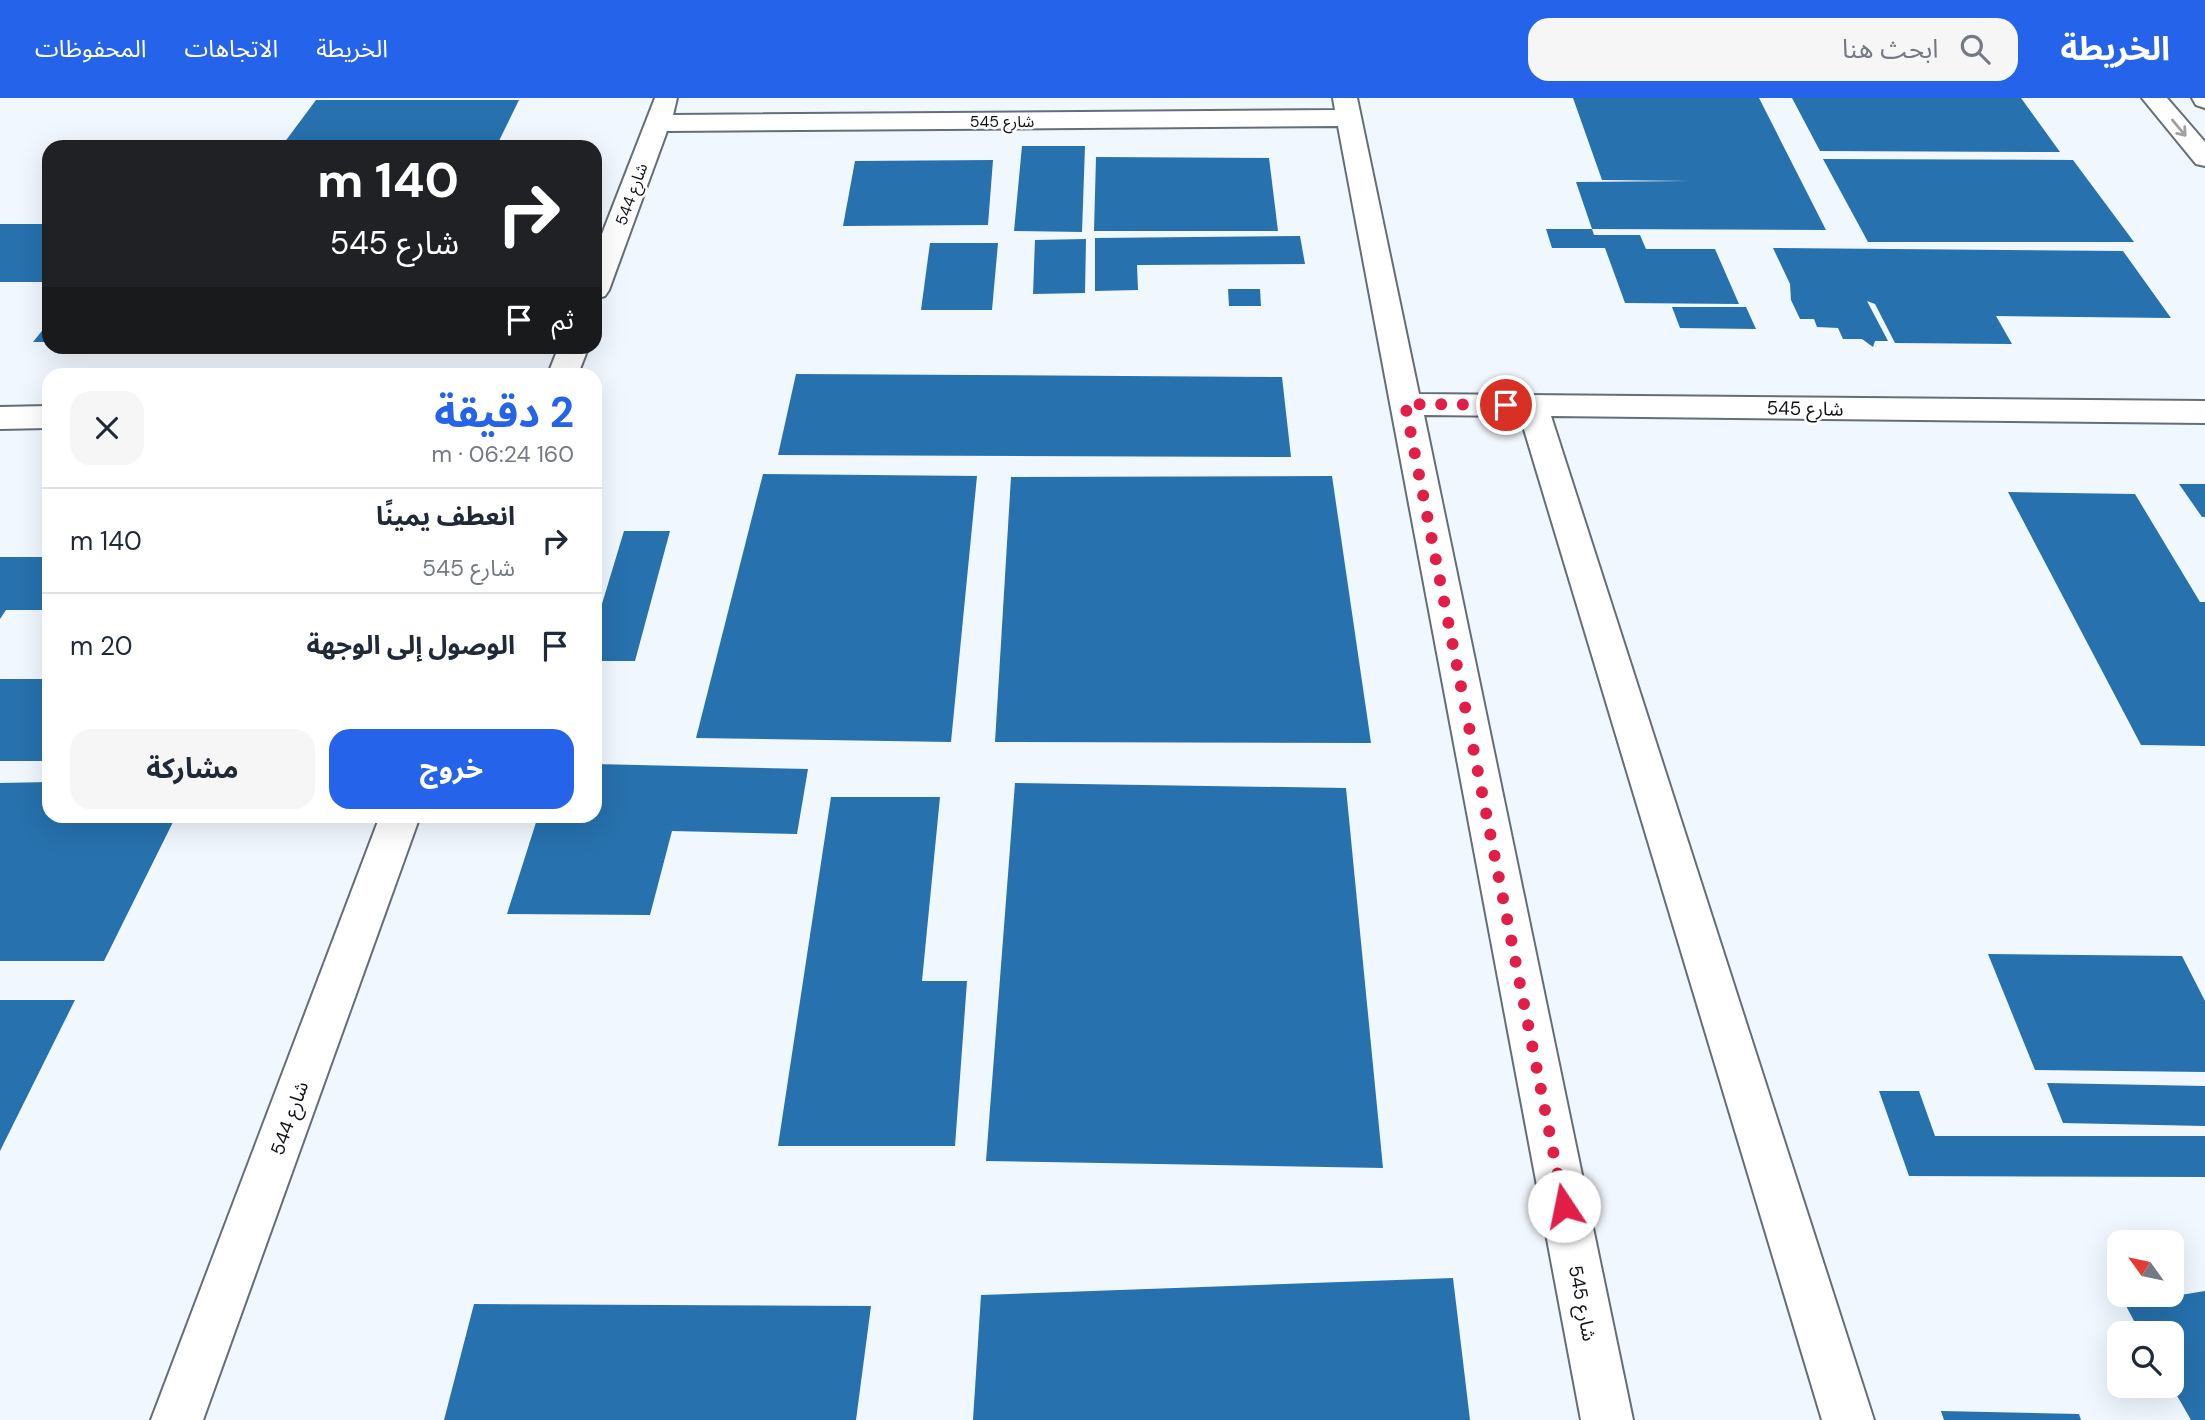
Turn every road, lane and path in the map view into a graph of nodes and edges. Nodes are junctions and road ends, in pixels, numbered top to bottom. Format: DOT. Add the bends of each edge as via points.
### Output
graph roads {
  1 [pos="2154,98"];
  2 [pos="1347,108"];
  3 [pos="662,111"];
  4 [pos="2205,158"];
  5 [pos="602,271"];
  6 [pos="1405,404"];
  7 [pos="1532,405"];
  8 [pos="2205,412"];
  9 [pos="42,417"];
  10 [pos="0,418"];
  11 [pos="397,823"];
  12 [pos="177,1420"];
  13 [pos="1607,1420"];
  14 [pos="1848,1420"];
  1 -- 4 [label="street, one-way"];
  2 -- 3 [label="street, شارع 545"];
  2 -- 6 [label="street, شارع 545"];
  3 -- 5 [label="street, شارع 544"];
  6 -- 7 [label="street, شارع 545"];
  6 -- 13 [label="street, شارع 545"];
  7 -- 8 [label="street, شارع 545"];
  7 -- 14 [label="street"];
  9 -- 10 [label="street"];
  11 -- 12 [label="street, شارع 544"];
}
